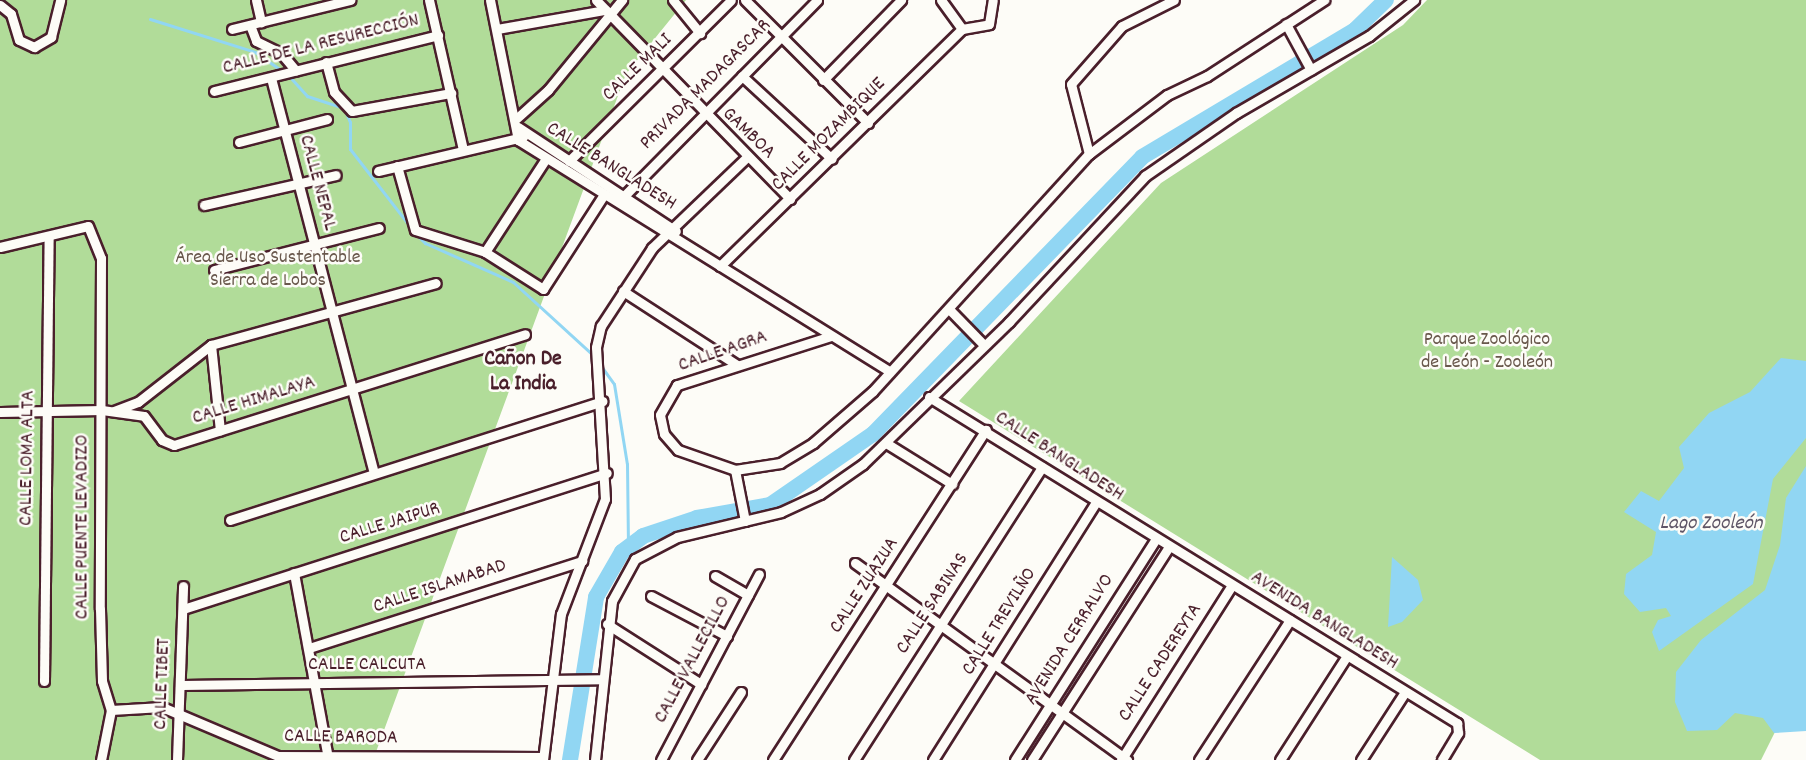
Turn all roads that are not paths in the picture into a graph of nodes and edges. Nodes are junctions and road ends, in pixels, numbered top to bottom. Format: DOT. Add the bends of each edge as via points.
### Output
graph roads {
  1 [pos="60,0"];
  2 [pos="256,0"];
  3 [pos="350,0"];
  4 [pos="429,0"];
  5 [pos="490,0"];
  6 [pos="596,0"];
  7 [pos="622,0"];
  8 [pos="673,0"];
  9 [pos="731,0"];
  10 [pos="745,0"];
  11 [pos="817,0"];
  12 [pos="901,0"];
  13 [pos="941,0"];
  14 [pos="993,0"];
  15 [pos="1174,0"];
  16 [pos="1324,0"];
  17 [pos="1414,0"];
  18 [pos="0,5"];
  19 [pos="607,12"];
  20 [pos="11,14"];
  21 [pos="0,17"];
  22 [pos="261,22"];
  23 [pos="250,25"];
  24 [pos="1289,28"];
  25 [pos="232,29"];
  26 [pos="962,29"];
  27 [pos="497,30"];
  28 [pos="700,33"];
  29 [pos="438,35"];
  30 [pos="780,36"];
  31 [pos="326,62"];
  32 [pos="1309,65"];
  33 [pos="296,71"];
  34 [pos="663,72"];
  35 [pos="742,76"];
  36 [pos="271,78"];
  37 [pos="824,80"];
  38 [pos="214,91"];
  39 [pos="451,93"];
  40 [pos="702,114"];
  41 [pos="327,119"];
  42 [pos="518,122"];
  43 [pos="868,123"];
  44 [pos="284,130"];
  45 [pos="528,135"];
  46 [pos="518,140"];
  47 [pos="239,142"];
  48 [pos="463,150"];
  49 [pos="1089,154"];
  50 [pos="747,158"];
  51 [pos="832,159"];
  52 [pos="545,160"];
  53 [pos="569,161"];
  54 [pos="397,166"];
  55 [pos="378,171"];
  56 [pos="336,175"];
  57 [pos="298,183"];
  58 [pos="603,196"];
  59 [pos="624,196"];
  60 [pos="790,199"];
  61 [pos="204,205"];
  62 [pos="379,228"];
  63 [pos="674,228"];
  64 [pos="665,233"];
  65 [pos="50,236"];
  66 [pos="680,239"];
  67 [pos="315,244"];
  68 [pos="0,247"];
  69 [pos="485,252"];
  70 [pos="720,266"];
  71 [pos="214,270"];
  72 [pos="436,283"];
  73 [pos="623,291"];
  74 [pos="334,312"];
  75 [pos="952,313"];
  76 [pos="525,334"];
  77 [pos="831,336"];
  78 [pos="981,342"];
  79 [pos="211,345"];
  80 [pos="737,365"];
  81 [pos="890,372"];
  82 [pos="351,390"];
  83 [pos="929,397"];
  84 [pos="602,401"];
  85 [pos="47,411"];
  86 [pos="107,411"];
  87 [pos="0,412"];
  88 [pos="986,430"];
  89 [pos="220,431"];
  90 [pos="886,443"];
  91 [pos="1042,467"];
  92 [pos="735,470"];
  93 [pos="374,473"];
  94 [pos="607,473"];
  95 [pos="952,484"];
  96 [pos="1096,502"];
  97 [pos="744,518"];
  98 [pos="230,520"];
  99 [pos="1155,540"];
  100 [pos="1169,547"];
  101 [pos="582,561"];
  102 [pos="855,563"];
  103 [pos="294,573"];
  104 [pos="759,574"];
  105 [pos="715,576"];
  106 [pos="887,585"];
  107 [pos="1232,585"];
  108 [pos="183,586"];
  109 [pos="748,595"];
  110 [pos="651,596"];
  111 [pos="183,609"];
  112 [pos="1290,620"];
  113 [pos="608,624"];
  114 [pos="940,626"];
  115 [pos="727,636"];
  116 [pos="309,648"];
  117 [pos="1346,657"];
  118 [pos="995,664"];
  119 [pos="552,678"];
  120 [pos="598,678"];
  121 [pos="44,681"];
  122 [pos="317,683"];
  123 [pos="701,684"];
  124 [pos="182,685"];
  125 [pos="741,692"];
  126 [pos="1405,692"];
  127 [pos="1050,707"];
  128 [pos="111,710"];
  129 [pos="181,713"];
  130 [pos="1060,716"];
  131 [pos="328,758"];
  132 [pos="543,758"];
  133 [pos="666,758"];
  134 [pos="1124,759"];
  135 [pos="101,760"];
  136 [pos="177,760"];
  137 [pos="595,760"];
  138 [pos="697,760"];
  139 [pos="773,760"];
  140 [pos="854,760"];
  141 [pos="933,760"];
  142 [pos="1015,760"];
  143 [pos="1032,760"];
  144 [pos="1199,760"];
  145 [pos="1281,760"];
  146 [pos="1361,760"];
  147 [pos="1442,760"];
  1 -- 20 [label="street" via="51,38 44,45 26,45 19,40"];
  2 -- 22 [label="street"];
  3 -- 22 [label="street"];
  4 -- 29 [label="street"];
  5 -- 27 [label="street"];
  6 -- 19 [label="street, GAMBOA"];
  7 -- 19 [label="street"];
  8 -- 28 [label="street"];
  9 -- 28 [label="street, CALLE MALI"];
  10 -- 30 [label="street"];
  11 -- 30 [label="street, PRIVADA MADAGASCAR"];
  12 -- 37 [label="street"];
  13 -- 26 [label="street"];
  14 -- 26 [label="street" via="989,24"];
  15 -- 49 [label="street" via="1122,26 1071,84"];
  16 -- 24 [label="street"];
  17 -- 32 [label="street" via="1369,36"];
  18 -- 20 [label="street"];
  19 -- 27 [label="street"];
  19 -- 34 [label="street, GAMBOA"];
  19 -- 42 [label="street" via="548,90"];
  20 -- 21 [label="street"];
  22 -- 23 [label="street"];
  23 -- 25 [label="street"];
  23 -- 33 [label="street" via="256,41 282,53"];
  24 -- 32 [label="street"];
  24 -- 49 [label="street" via="1167,95"];
  26 -- 43 [label="street, CALLE MOZAMBIQUE"];
  27 -- 42 [label="street"];
  28 -- 34 [label="street, CALLE MALI"];
  29 -- 31 [label="street, CALLE DE LA RESURECCIÓN"];
  29 -- 39 [label="street"];
  30 -- 35 [label="street, PRIVADA MADAGASCAR"];
  30 -- 37 [label="street"];
  31 -- 33 [label="street, CALLE DE LA RESURECCIÓN"];
  31 -- 39 [label="street" via="342,105 359,111"];
  32 -- 78 [label="street" via="1145,176"];
  33 -- 36 [label="street, CALLE DE LA RESURECCIÓN"];
  34 -- 40 [label="street, GAMBOA"];
  34 -- 53 [label="street, CALLE MALI"];
  35 -- 40 [label="street, PRIVADA MADAGASCAR"];
  35 -- 51 [label="street"];
  36 -- 38 [label="street, CALLE DE LA RESURECCIÓN"];
  36 -- 44 [label="street, CALLE NEPAL"];
  37 -- 43 [label="street"];
  39 -- 48 [label="street"];
  40 -- 50 [label="street, GAMBOA"];
  40 -- 59 [label="street, PRIVADA MADAGASCAR"];
  41 -- 44 [label="street"];
  42 -- 45 [label="street"];
  42 -- 46 [label="street"];
  43 -- 51 [label="street, CALLE MOZAMBIQUE"];
  44 -- 47 [label="street"];
  44 -- 57 [label="street, CALLE NEPAL"];
  45 -- 46 [label="street, CALLE BANGLADESH"];
  45 -- 53 [label="street, CALLE BANGLADESH"];
  46 -- 48 [label="street, CALLE BANGLADESH"];
  46 -- 52 [label="street, CALLE BANGLADESH"];
  48 -- 54 [label="street, CALLE BANGLADESH"];
  49 -- 75 [label="street"];
  50 -- 60 [label="street, GAMBOA"];
  50 -- 63 [label="street"];
  51 -- 60 [label="street, CALLE MOZAMBIQUE"];
  52 -- 58 [label="street, CALLE BANGLADESH"];
  52 -- 69 [label="street"];
  53 -- 59 [label="street, CALLE BANGLADESH"];
  54 -- 55 [label="street, CALLE BANGLADESH"];
  54 -- 69 [label="street" via="415,230"];
  56 -- 57 [label="street"];
  57 -- 61 [label="street"];
  57 -- 67 [label="street, CALLE NEPAL"];
  58 -- 64 [label="street, CALLE BANGLADESH"];
  58 -- 69 [label="street" via="547,287 540,288"];
  59 -- 63 [label="street, CALLE BANGLADESH"];
  60 -- 70 [label="street, CALLE MOZAMBIQUE"];
  62 -- 67 [label="street"];
  63 -- 64 [label="street"];
  63 -- 66 [label="street, CALLE BANGLADESH"];
  64 -- 66 [label="street, CALLE BANGLADESH"];
  64 -- 73 [label="street"];
  65 -- 68 [label="street"];
  65 -- 85 [label="street, CALLE LOMA ALTA"];
  65 -- 86 [label="street, CALLE PUENTE LEVADIZO" via="79,226 92,229 105,291"];
  66 -- 70 [label="street, CALLE BANGLADESH"];
  67 -- 71 [label="street"];
  67 -- 74 [label="street, CALLE NEPAL"];
  70 -- 77 [label="street, CALLE BANGLADESH"];
  72 -- 74 [label="street"];
  73 -- 80 [label="street"];
  73 -- 84 [label="street" via="601,326 596,347"];
  74 -- 79 [label="street"];
  74 -- 82 [label="street, CALLE NEPAL"];
  75 -- 78 [label="street"];
  75 -- 81 [label="street"];
  76 -- 82 [label="street, CALLE HIMALAYA"];
  77 -- 80 [label="street, CALLE AGRA"];
  77 -- 81 [label="street, CALLE BANGLADESH"];
  78 -- 83 [label="street"];
  79 -- 86 [label="street" via="138,402"];
  79 -- 89 [label="street"];
  80 -- 92 [label="street, CALLE AGRA" via="677,385 660,415 664,434 678,450"];
  81 -- 92 [label="street" via="813,444 780,463"];
  82 -- 89 [label="street, CALLE HIMALAYA"];
  82 -- 93 [label="street, CALLE NEPAL"];
  83 -- 88 [label="street, CALLE BANGLADESH"];
  83 -- 90 [label="street"];
  84 -- 93 [label="street"];
  84 -- 94 [label="street"];
  85 -- 86 [label="street, CALLE HIMALAYA"];
  85 -- 87 [label="street, CALLE HIMALAYA"];
  85 -- 121 [label="street, CALLE LOMA ALTA"];
  86 -- 89 [label="street, CALLE HIMALAYA" via="151,419 167,445"];
  86 -- 128 [label="street, CALLE PUENTE LEVADIZO" via="100,619 103,690"];
  88 -- 91 [label="street, CALLE BANGLADESH"];
  88 -- 95 [label="street, CALLE ZUAZUA"];
  90 -- 95 [label="street"];
  90 -- 97 [label="street" via="820,494"];
  91 -- 96 [label="street, CALLE BANGLADESH"];
  91 -- 114 [label="street, CALLE SABINAS"];
  92 -- 97 [label="street"];
  93 -- 98 [label="street"];
  94 -- 101 [label="street" via="605,499"];
  94 -- 103 [label="street, CALLE JAIPUR"];
  95 -- 106 [label="street, CALLE ZUAZUA"];
  96 -- 99 [label="street, CALLE BANGLADESH"];
  96 -- 118 [label="street, CALLE TREVILÑO"];
  97 -- 113 [label="street" via="677,537 635,559 618,583"];
  99 -- 100 [label="street, CALLE BANGLADESH"];
  99 -- 127 [label="street, AVENIDA CERRALVO"];
  100 -- 107 [label="street, AVENIDA BANGLADESH"];
  100 -- 130 [label="street, AVENIDA CERRALVO"];
  101 -- 116 [label="street, CALLE ISLAMABAD"];
  101 -- 119 [label="street" via="561,614"];
  102 -- 106 [label="street"];
  103 -- 111 [label="street, CALLE JAIPUR"];
  103 -- 116 [label="street"];
  104 -- 109 [label="street, CALLE VALLECILLO"];
  105 -- 109 [label="street"];
  106 -- 114 [label="street"];
  106 -- 139 [label="street, CALLE ZUAZUA"];
  107 -- 112 [label="street, AVENIDA BANGLADESH"];
  107 -- 134 [label="street, CALLE CADEREYTA"];
  108 -- 111 [label="street, CALLE TIBET"];
  109 -- 115 [label="street, CALLE VALLECILLO"];
  110 -- 115 [label="street"];
  111 -- 124 [label="street, CALLE TIBET"];
  112 -- 117 [label="street, AVENIDA BANGLADESH"];
  112 -- 144 [label="street"];
  113 -- 120 [label="street"];
  113 -- 123 [label="street"];
  114 -- 118 [label="street"];
  114 -- 140 [label="street, CALLE SABINAS"];
  115 -- 123 [label="street, CALLE VALLECILLO"];
  116 -- 122 [label="street"];
  117 -- 126 [label="street, AVENIDA BANGLADESH"];
  117 -- 145 [label="street"];
  118 -- 127 [label="street"];
  118 -- 141 [label="street, CALLE TREVILÑO"];
  119 -- 120 [label="street, CALLE CALCUTA"];
  119 -- 122 [label="street, CALLE CALCUTA"];
  119 -- 132 [label="street"];
  120 -- 137 [label="street"];
  122 -- 124 [label="street, CALLE CALCUTA"];
  122 -- 131 [label="street"];
  123 -- 133 [label="street, CALLE VALLECILLO"];
  124 -- 129 [label="street, CALLE TIBET"];
  125 -- 138 [label="street"];
  126 -- 146 [label="street"];
  126 -- 147 [label="street, AVENIDA BANGLADESH" via="1459,727"];
  127 -- 130 [label="street"];
  127 -- 142 [label="street, AVENIDA CERRALVO"];
  128 -- 129 [label="street, CALLE BARODA" via="162,707"];
  128 -- 135 [label="street, CALLE PUENTE LEVADIZO"];
  129 -- 131 [label="street, CALLE BARODA" via="278,756"];
  129 -- 136 [label="street, CALLE TIBET"];
  130 -- 134 [label="street"];
  130 -- 143 [label="street, AVENIDA CERRALVO"];
  131 -- 132 [label="street, CALLE BARODA"];
}
